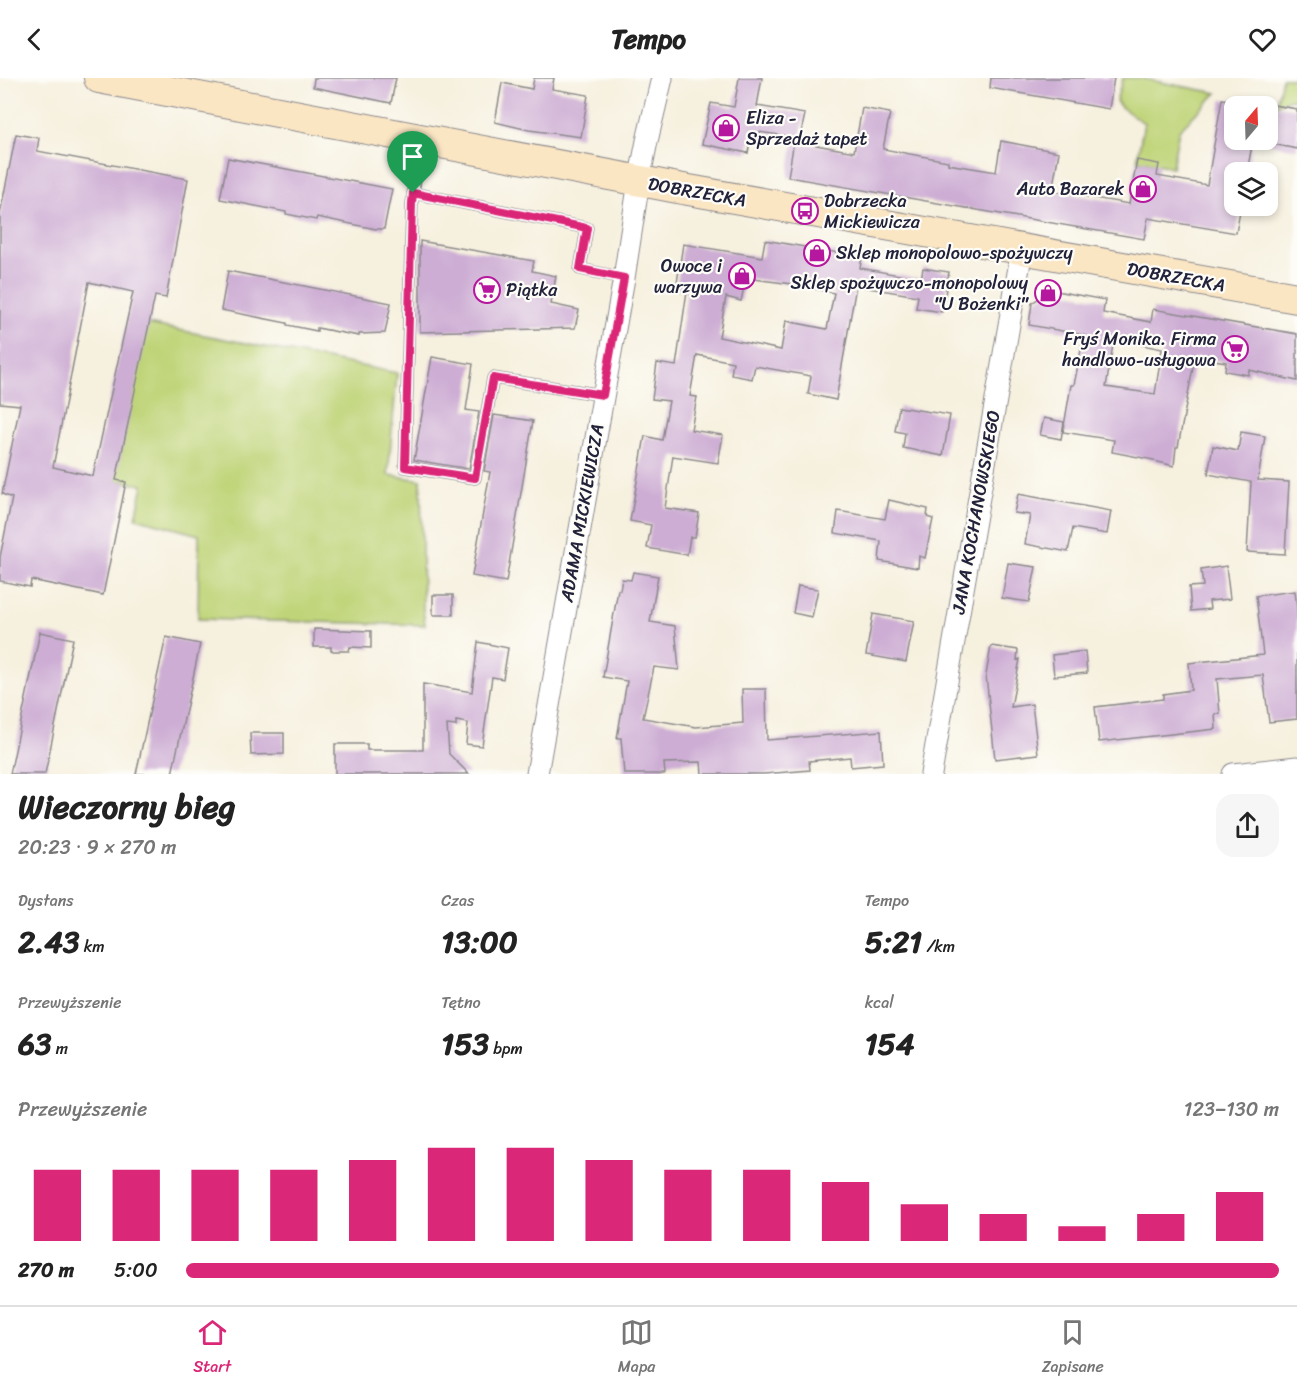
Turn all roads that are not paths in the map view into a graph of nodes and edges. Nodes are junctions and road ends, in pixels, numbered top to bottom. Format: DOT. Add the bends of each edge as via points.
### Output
graph roads {
  1 [pos="99,78"];
  2 [pos="662,78"];
  3 [pos="420,139"];
  4 [pos="639,181"];
  5 [pos="413,193"];
  6 [pos="1022,250"];
  7 [pos="624,278"];
  8 [pos="1297,298"];
  9 [pos="603,395"];
  10 [pos="1297,767"];
  11 [pos="537,774"];
  12 [pos="931,774"];
  13 [pos="1233,774"];
  1 -- 3 [label="street, DOBRZECKA"];
  2 -- 4 [label="street, ADAMA MICKIEWICZA"];
  3 -- 4 [label="street, DOBRZECKA"];
  3 -- 5 [label="lane"];
  4 -- 6 [label="street, DOBRZECKA"];
  4 -- 7 [label="street, ADAMA MICKIEWICZA"];
  5 -- 7 [label="lane" via="587,228 580,269"];
  5 -- 9 [label="lane" via="405,467 475,478 493,378"];
  6 -- 8 [label="street, DOBRZECKA"];
  6 -- 12 [label="street, JANA KOCHANOWSKIEGO"];
  7 -- 9 [label="street, ADAMA MICKIEWICZA"];
  9 -- 11 [label="street, ADAMA MICKIEWICZA"];
  10 -- 13 [label="street"];
}
